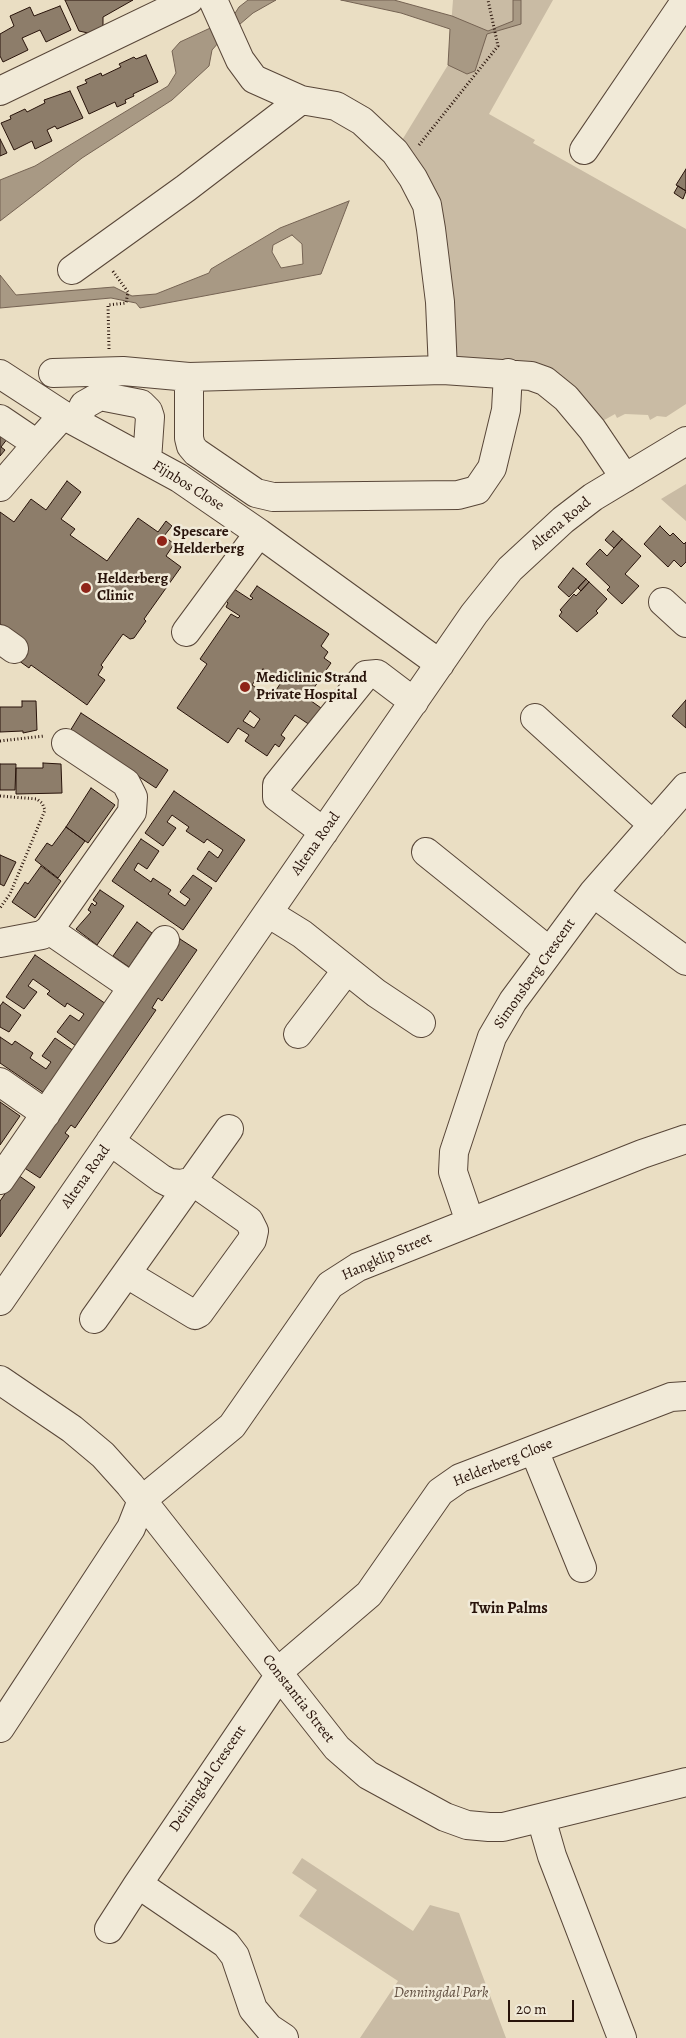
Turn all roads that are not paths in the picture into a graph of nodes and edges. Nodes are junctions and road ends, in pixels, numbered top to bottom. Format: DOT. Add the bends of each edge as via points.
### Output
graph roads {
  1 [pos="189,0"];
  2 [pos="686,0"];
  3 [pos="221,20"];
  4 [pos="0,91"];
  5 [pos="301,100"];
  6 [pos="584,150"];
  7 [pos="72,270"];
  8 [pos="443,370"];
  9 [pos="508,372"];
  10 [pos="53,373"];
  11 [pos="0,374"];
  12 [pos="188,377"];
  13 [pos="0,419"];
  14 [pos="70,419"];
  15 [pos="686,440"];
  16 [pos="37,444"];
  17 [pos="147,460"];
  18 [pos="625,478"];
  19 [pos="0,487"];
  20 [pos="259,533"];
  21 [pos="663,602"];
  22 [pos="686,623"];
  23 [pos="186,632"];
  24 [pos="440,664"];
  25 [pos="414,702"];
  26 [pos="535,718"];
  27 [pos="66,744"];
  28 [pos="686,787"];
  29 [pos="653,824"];
  30 [pos="324,832"];
  31 [pos="426,852"];
  32 [pos="593,893"];
  33 [pos="268,912"];
  34 [pos="49,930"];
  35 [pos="165,940"];
  36 [pos="0,943"];
  37 [pos="549,951"];
  38 [pos="686,961"];
  39 [pos="346,971"];
  40 [pos="132,988"];
  41 [pos="421,1022"];
  42 [pos="298,1034"];
  43 [pos="0,1082"];
  44 [pos="46,1114"];
  45 [pos="229,1128"];
  46 [pos="686,1140"];
  47 [pos="110,1141"];
  48 [pos="0,1180"];
  49 [pos="192,1181"];
  50 [pos="470,1222"];
  51 [pos="126,1274"];
  52 [pos="0,1301"];
  53 [pos="94,1320"];
  54 [pos="0,1380"];
  55 [pos="686,1396"];
  56 [pos="534,1450"];
  57 [pos="142,1500"];
  58 [pos="582,1568"];
  59 [pos="280,1675"];
  60 [pos="0,1728"];
  61 [pos="686,1782"];
  62 [pos="540,1818"];
  63 [pos="138,1884"];
  64 [pos="109,1929"];
  65 [pos="284,2038"];
  66 [pos="622,2038"];
  1 -- 4 [label="street"];
  2 -- 6 [label="street"];
  3 -- 5 [label="street" via="246,71 254,79"];
  5 -- 7 [label="street"];
  5 -- 8 [label="street" via="336,106 377,132 418,186 427,205 440,302"];
  8 -- 9 [label="street"];
  8 -- 12 [label="street"];
  9 -- 12 [label="street" via="506,410 492,468 476,490 458,495 273,497 256,493 191,446"];
  9 -- 18 [label="street" via="545,381 566,398"];
  10 -- 12 [label="street" via="109,372"];
  11 -- 14 [label="street, Fijnbos Close"];
  13 -- 16 [label="street"];
  14 -- 16 [label="street"];
  14 -- 17 [label="street, Fijnbos Close"];
  14 -- 17 [label="street" via="84,405 100,396 142,404 150,417"];
  15 -- 18 [label="street, Altena Road"];
  16 -- 19 [label="street"];
  17 -- 20 [label="street, Fijnbos Close"];
  18 -- 24 [label="street, Altena Road" via="584,504 527,553 474,614"];
  20 -- 23 [label="street"];
  20 -- 24 [label="street, Fijnbos Close"];
  21 -- 22 [label="street"];
  24 -- 25 [label="street, Altena Road"];
  25 -- 30 [label="street, Altena Road"];
  25 -- 30 [label="street" via="377,674 366,675 277,785 277,797"];
  26 -- 29 [label="street"];
  27 -- 34 [label="street" via="126,783 134,802 132,812"];
  28 -- 29 [label="street, Simonsberg Crescent"];
  29 -- 32 [label="street, Simonsberg Crescent"];
  30 -- 33 [label="street, Altena Road"];
  31 -- 37 [label="street"];
  32 -- 37 [label="street, Simonsberg Crescent"];
  32 -- 38 [label="street"];
  33 -- 39 [label="street" via="302,934"];
  33 -- 47 [label="street, Altena Road"];
  34 -- 36 [label="street" via="42,935"];
  34 -- 40 [label="street"];
  35 -- 40 [label="street"];
  37 -- 50 [label="street, Simonsberg Crescent" via="492,1037 454,1152 453,1172"];
  39 -- 41 [label="street"];
  39 -- 42 [label="street"];
  40 -- 44 [label="street"];
  43 -- 44 [label="street"];
  44 -- 48 [label="street"];
  45 -- 49 [label="street"];
  46 -- 50 [label="street, Hangklip Street" via="642,1154"];
  47 -- 49 [label="street" via="170,1183"];
  47 -- 52 [label="street, Altena Road"];
  49 -- 51 [label="street"];
  49 -- 51 [label="street" via="249,1221 254,1231 252,1240 195,1315"];
  50 -- 57 [label="street, Hangklip Street" via="340,1276 322,1295 232,1426"];
  51 -- 53 [label="street"];
  54 -- 57 [label="street, Constantia Street" via="89,1442"];
  55 -- 56 [label="street, Helderberg Close" via="671,1397"];
  56 -- 58 [label="street"];
  56 -- 59 [label="street, Helderberg Close" via="460,1478 440,1492 369,1594 287,1664"];
  57 -- 59 [label="street, Constantia Street"];
  57 -- 60 [label="street" via="131,1528"];
  59 -- 62 [label="street, Constantia Street" via="337,1748 352,1762 445,1817 489,1828 503,1828"];
  59 -- 63 [label="street, Deiningdal Crescent"];
  61 -- 62 [label="street, Constantia Street"];
  62 -- 66 [label="street"];
  63 -- 64 [label="street, Deiningdal Crescent"];
  63 -- 65 [label="street" via="210,1931 230,1948 254,2009 269,2028"];
}
